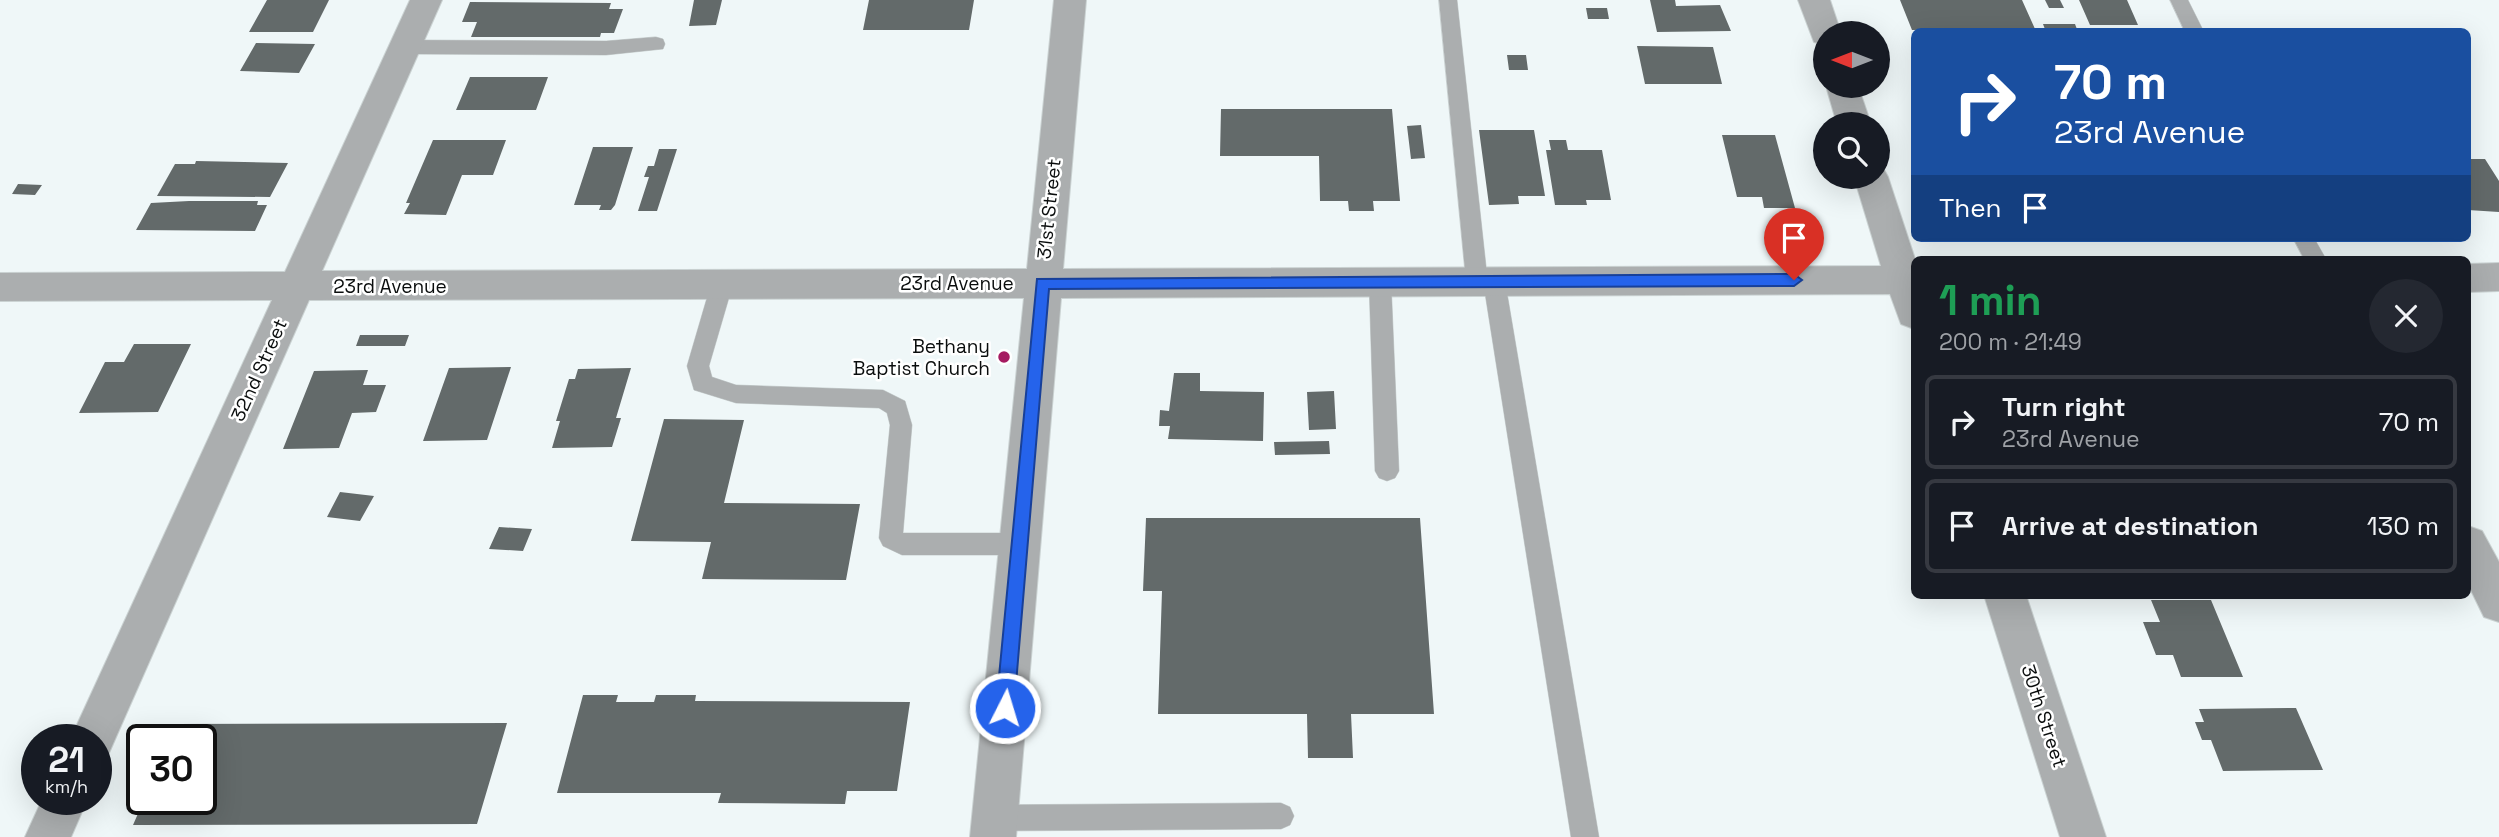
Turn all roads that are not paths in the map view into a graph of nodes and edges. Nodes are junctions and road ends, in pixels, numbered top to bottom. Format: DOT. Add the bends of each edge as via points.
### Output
graph roads {
  1 [pos="426,0"];
  2 [pos="1070,0"];
  3 [pos="1448,0"];
  4 [pos="1814,0"];
  5 [pos="2179,0"];
  6 [pos="1821,21"];
  7 [pos="2194,28"];
  8 [pos="656,44"];
  9 [pos="405,47"];
  10 [pos="1875,189"];
  11 [pos="2499,277"];
  12 [pos="2471,278"];
  13 [pos="1909,280"];
  14 [pos="1380,281"];
  15 [pos="1485,281"];
  16 [pos="1042,283"];
  17 [pos="722,284"];
  18 [pos="297,286"];
  19 [pos="0,287"];
  20 [pos="1387,471"];
  21 [pos="1019,544"];
  22 [pos="2471,550"];
  23 [pos="2006,599"];
  24 [pos="2499,603"];
  25 [pos="99,724"];
  26 [pos="58,815"];
  27 [pos="1281,816"];
  28 [pos="994,827"];
  29 [pos="48,837"];
  30 [pos="1585,837"];
  31 [pos="2083,837"];
  1 -- 9 [label="street, 32nd Street"];
  2 -- 16 [label="street, 31st Street"];
  3 -- 15 [label="lane"];
  4 -- 6 [label="street"];
  5 -- 7 [label="lane"];
  8 -- 9 [label="lane"];
  9 -- 18 [label="street, 32nd Street"];
  10 -- 13 [label="street"];
  11 -- 12 [label="street"];
  13 -- 15 [label="street, 23rd Avenue"];
  14 -- 15 [label="street, 23rd Avenue"];
  14 -- 16 [label="street, 23rd Avenue"];
  14 -- 20 [label="lane"];
  15 -- 30 [label="lane"];
  16 -- 17 [label="street, 23rd Avenue"];
  16 -- 21 [label="street, 31st Street"];
  17 -- 18 [label="street, 23rd Avenue"];
  17 -- 21 [label="lane" via="698,366 702,383 736,394 883,399 897,408 901,425 891,538 902,544"];
  18 -- 19 [label="street, 23rd Avenue"];
  18 -- 25 [label="street, 32nd Street"];
  21 -- 28 [label="street, 31st Street"];
  22 -- 24 [label="street"];
  23 -- 31 [label="street, 30th Street"];
  26 -- 29 [label="street"];
  27 -- 28 [label="lane"];
}
